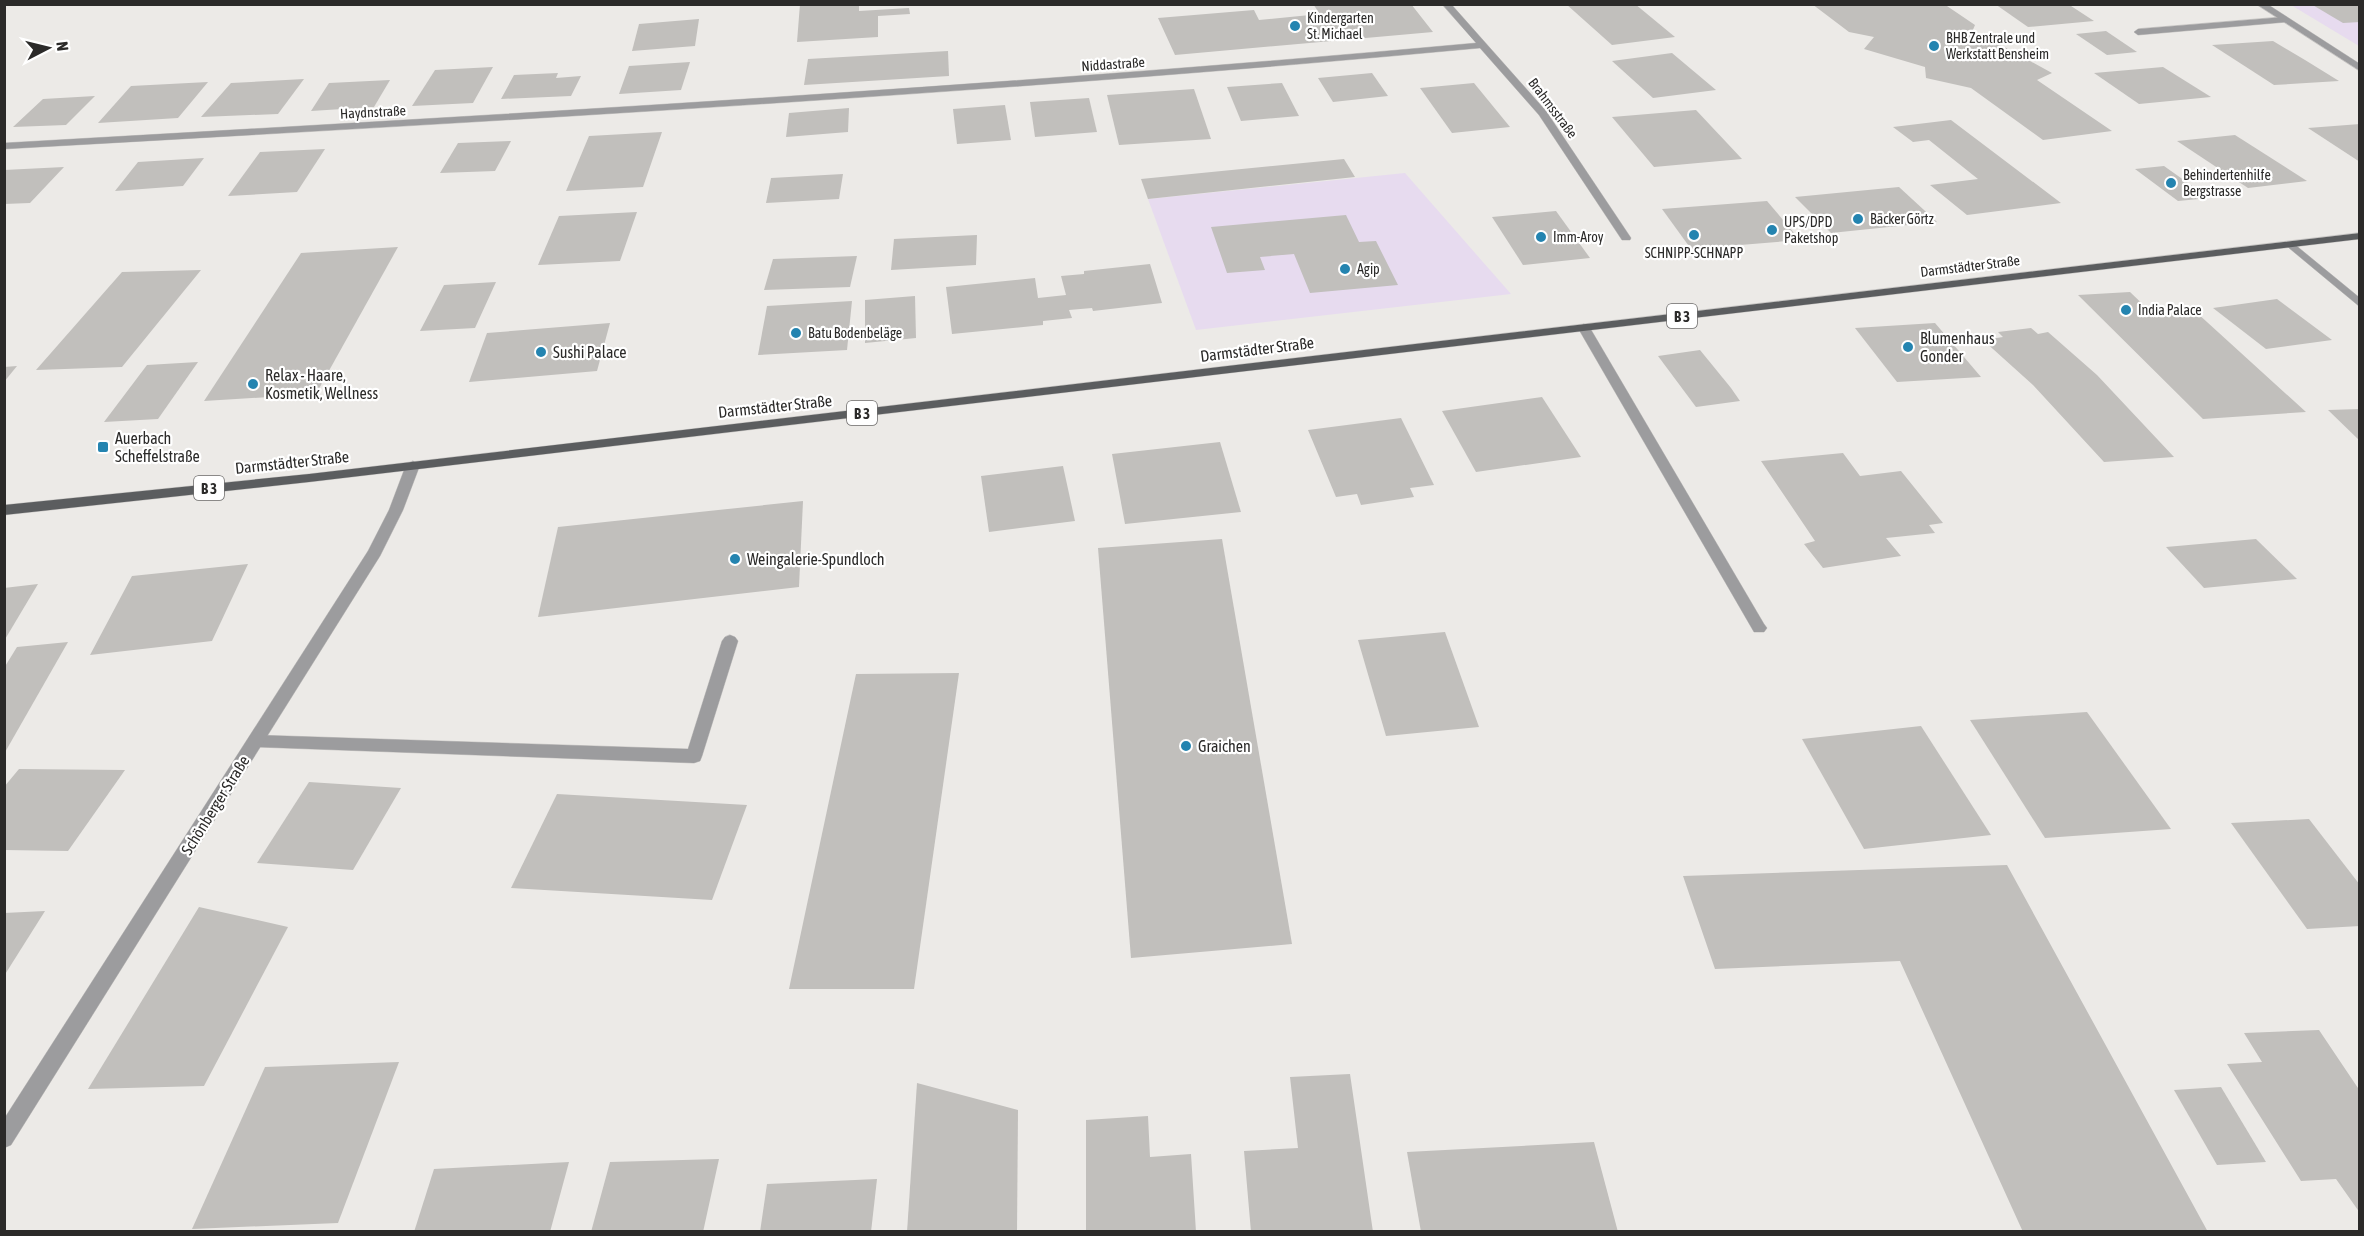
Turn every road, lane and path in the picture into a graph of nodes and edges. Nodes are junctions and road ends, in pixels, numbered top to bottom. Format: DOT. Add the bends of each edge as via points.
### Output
graph roads {
  1 [pos="1446,4"];
  2 [pos="2260,4"];
  3 [pos="2284,20"];
  4 [pos="2138,32"];
  5 [pos="1485,45"];
  6 [pos="2360,68"];
  7 [pos="742,102"];
  8 [pos="4,146"];
  9 [pos="2360,236"];
  10 [pos="1626,238"];
  11 [pos="2293,246"];
  12 [pos="2360,304"];
  13 [pos="1584,327"];
  14 [pos="412,465"];
  15 [pos="4,510"];
  16 [pos="1759,628"];
  17 [pos="730,641"];
  18 [pos="256,741"];
  19 [pos="4,1138"];
  1 -- 5 [label="street, Brahmsstraße"];
  2 -- 3 [label="street"];
  3 -- 4 [label="street"];
  3 -- 6 [label="street"];
  5 -- 7 [label="street, Niddastraße" via="1204,71"];
  5 -- 10 [label="street, Brahmsstraße" via="1543,113"];
  7 -- 8 [label="street, Haydnstraße"];
  9 -- 11 [label="main road, Darmstädter Straße / B 3"];
  11 -- 12 [label="street"];
  11 -- 13 [label="main road, Darmstädter Straße / B 3"];
  13 -- 14 [label="main road, Darmstädter Straße / B 3"];
  13 -- 16 [label="street"];
  14 -- 15 [label="main road, Darmstädter Straße / B 3"];
  14 -- 18 [label="street, Schönberger Straße" via="375,552"];
  17 -- 18 [label="street" via="694,756"];
  18 -- 19 [label="street, Schönberger Straße"];
}
